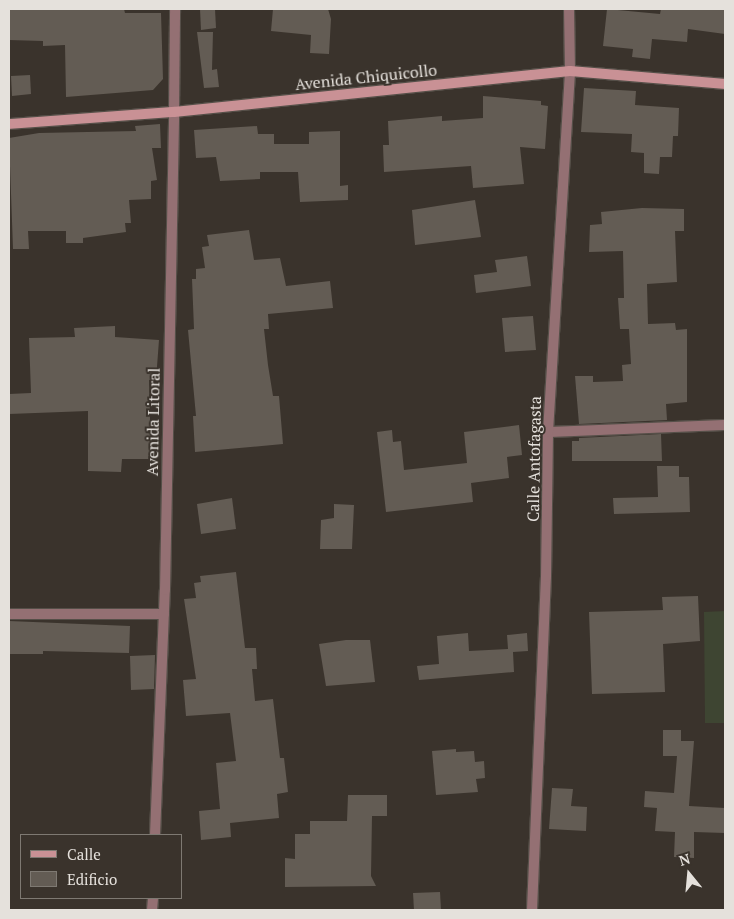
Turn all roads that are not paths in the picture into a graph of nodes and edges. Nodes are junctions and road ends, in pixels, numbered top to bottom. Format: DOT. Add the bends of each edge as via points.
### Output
graph roads {
  1 [pos="175,9"];
  2 [pos="569,9"];
  3 [pos="570,71"];
  4 [pos="725,84"];
  5 [pos="174,112"];
  6 [pos="9,124"];
  7 [pos="725,425"];
  8 [pos="548,432"];
  9 [pos="9,614"];
  10 [pos="164,614"];
  11 [pos="155,834"];
  12 [pos="532,910"];
  1 -- 5 [label="street, Avenida Litoral"];
  2 -- 3 [label="street, Calle Antofagasta"];
  3 -- 4 [label="main road, Avenida Chiquicollo"];
  3 -- 5 [label="main road, Avenida Chiquicollo"];
  3 -- 8 [label="street, Calle Antofagasta"];
  5 -- 6 [label="main road, Avenida Chiquicollo"];
  5 -- 10 [label="street, Avenida Litoral"];
  7 -- 8 [label="street"];
  8 -- 12 [label="street, Calle Antofagasta" via="546,577"];
  9 -- 10 [label="street"];
  10 -- 11 [label="street, Avenida Litoral"];
}
